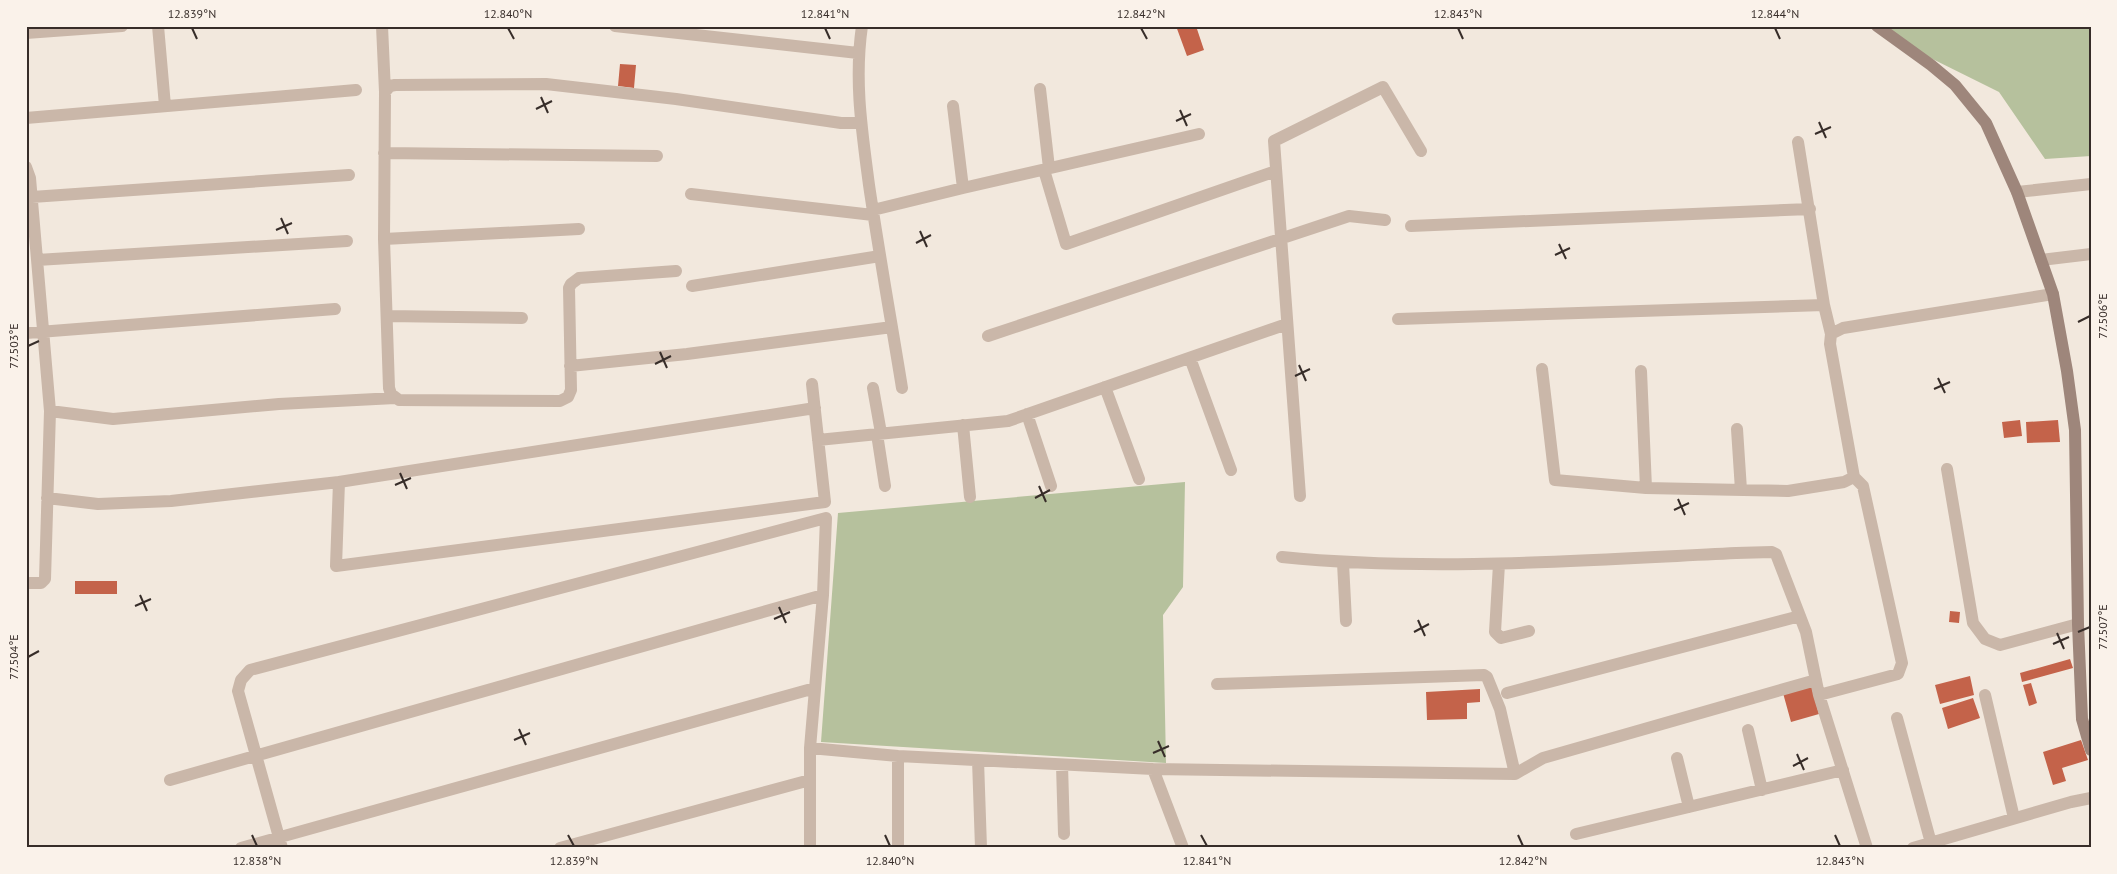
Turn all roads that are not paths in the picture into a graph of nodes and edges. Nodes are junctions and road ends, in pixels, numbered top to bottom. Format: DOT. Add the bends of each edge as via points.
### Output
graph roads {
  1 [pos="122,26"];
  2 [pos="158,26"];
  3 [pos="382,26"];
  4 [pos="615,26"];
  5 [pos="862,26"];
  6 [pos="1878,26"];
  7 [pos="26,33"];
  8 [pos="858,53"];
  9 [pos="1040,89"];
  10 [pos="356,90"];
  11 [pos="384,92"];
  12 [pos="165,106"];
  13 [pos="953,106"];
  14 [pos="26,118"];
  15 [pos="861,124"];
  16 [pos="1199,134"];
  17 [pos="1798,142"];
  18 [pos="1421,150"];
  19 [pos="384,153"];
  20 [pos="657,156"];
  21 [pos="26,167"];
  22 [pos="1047,169"];
  23 [pos="1276,171"];
  24 [pos="349,175"];
  25 [pos="2091,184"];
  26 [pos="963,188"];
  27 [pos="2017,192"];
  28 [pos="691,194"];
  29 [pos="32,197"];
  30 [pos="1810,209"];
  31 [pos="873,212"];
  32 [pos="1385,220"];
  33 [pos="1411,226"];
  34 [pos="579,229"];
  35 [pos="1281,238"];
  36 [pos="384,239"];
  37 [pos="347,241"];
  38 [pos="2091,254"];
  39 [pos="880,256"];
  40 [pos="37,260"];
  41 [pos="2041,260"];
  42 [pos="676,271"];
  43 [pos="692,286"];
  44 [pos="2053,294"];
  45 [pos="1824,305"];
  46 [pos="334,309"];
  47 [pos="387,316"];
  48 [pos="522,318"];
  49 [pos="1398,319"];
  50 [pos="1287,324"];
  51 [pos="892,327"];
  52 [pos="43,332"];
  53 [pos="26,333"];
  54 [pos="1831,334"];
  55 [pos="988,336"];
  56 [pos="1190,358"];
  57 [pos="570,366"];
  58 [pos="1542,368"];
  59 [pos="1641,371"];
  60 [pos="812,384"];
  61 [pos="1105,387"];
  62 [pos="873,388"];
  63 [pos="902,388"];
  64 [pos="395,398"];
  65 [pos="815,408"];
  66 [pos="50,411"];
  67 [pos="1027,414"];
  68 [pos="963,425"];
  69 [pos="1737,428"];
  70 [pos="879,433"];
  71 [pos="818,440"];
  72 [pos="1948,469"];
  73 [pos="1230,470"];
  74 [pos="1854,477"];
  75 [pos="1139,479"];
  76 [pos="340,482"];
  77 [pos="885,486"];
  78 [pos="1051,486"];
  79 [pos="1646,488"];
  80 [pos="1741,490"];
  81 [pos="1300,496"];
  82 [pos="970,497"];
  83 [pos="47,498"];
  84 [pos="1282,557"];
  85 [pos="1343,563"];
  86 [pos="1498,564"];
  87 [pos="26,583"];
  88 [pos="823,595"];
  89 [pos="1800,616"];
  90 [pos="1346,621"];
  91 [pos="2078,624"];
  92 [pos="1529,631"];
  93 [pos="1816,680"];
  94 [pos="1216,684"];
  95 [pos="815,688"];
  96 [pos="1507,693"];
  97 [pos="1819,695"];
  98 [pos="1985,695"];
  99 [pos="1897,718"];
  100 [pos="1748,730"];
  101 [pos="810,748"];
  102 [pos="2091,750"];
  103 [pos="256,756"];
  104 [pos="898,756"];
  105 [pos="1677,758"];
  106 [pos="978,760"];
  107 [pos="1062,765"];
  108 [pos="1153,769"];
  109 [pos="1843,770"];
  110 [pos="1515,774"];
  111 [pos="170,780"];
  112 [pos="810,780"];
  113 [pos="1762,790"];
  114 [pos="2091,798"];
  115 [pos="1689,807"];
  116 [pos="2014,818"];
  117 [pos="1064,834"];
  118 [pos="1576,834"];
  119 [pos="280,843"];
  120 [pos="1931,843"];
  121 [pos="241,848"];
  122 [pos="560,848"];
  123 [pos="810,848"];
  124 [pos="898,848"];
  125 [pos="981,848"];
  126 [pos="1183,848"];
  127 [pos="1867,848"];
  128 [pos="1913,848"];
  1 -- 7 [label="street"];
  2 -- 12 [label="street"];
  3 -- 11 [label="street"];
  4 -- 8 [label="street"];
  5 -- 8 [label="street"];
  6 -- 27 [label="main road" via="1954,85 1986,123"];
  8 -- 15 [label="street"];
  9 -- 22 [label="street"];
  10 -- 12 [label="street"];
  11 -- 15 [label="street" via="395,85 546,84"];
  11 -- 19 [label="street"];
  12 -- 14 [label="street"];
  13 -- 26 [label="street"];
  15 -- 31 [label="street"];
  16 -- 22 [label="street"];
  17 -- 30 [label="street"];
  18 -- 23 [label="street" via="1383,87 1274,141"];
  19 -- 20 [label="street"];
  19 -- 36 [label="street"];
  21 -- 29 [label="street"];
  22 -- 23 [label="street" via="1066,244"];
  22 -- 26 [label="street"];
  23 -- 35 [label="street"];
  24 -- 29 [label="street"];
  25 -- 27 [label="street"];
  26 -- 31 [label="street"];
  27 -- 41 [label="main road"];
  28 -- 31 [label="street"];
  29 -- 40 [label="street"];
  30 -- 33 [label="street"];
  30 -- 45 [label="street"];
  31 -- 39 [label="street"];
  32 -- 35 [label="street" via="1349,216"];
  34 -- 36 [label="street"];
  35 -- 50 [label="street"];
  35 -- 55 [label="street"];
  36 -- 47 [label="street"];
  37 -- 40 [label="street"];
  38 -- 41 [label="street"];
  39 -- 43 [label="street"];
  39 -- 51 [label="street"];
  40 -- 52 [label="street"];
  41 -- 44 [label="main road"];
  42 -- 57 [label="street" via="575,280 569,288"];
  44 -- 54 [label="street" via="1844,328"];
  44 -- 91 [label="main road" via="2075,430"];
  45 -- 49 [label="street"];
  45 -- 54 [label="street"];
  46 -- 52 [label="street"];
  47 -- 48 [label="street"];
  47 -- 64 [label="street" via="389,388"];
  50 -- 56 [label="street"];
  50 -- 81 [label="street"];
  51 -- 57 [label="street"];
  51 -- 63 [label="street"];
  52 -- 53 [label="street"];
  52 -- 66 [label="street"];
  54 -- 74 [label="street" via="1830,344"];
  56 -- 61 [label="street"];
  56 -- 73 [label="street"];
  57 -- 64 [label="street" via="570,394 555,403"];
  58 -- 79 [label="street" via="1555,480"];
  59 -- 79 [label="street"];
  60 -- 65 [label="street"];
  61 -- 67 [label="street"];
  61 -- 75 [label="street"];
  62 -- 70 [label="street"];
  64 -- 66 [label="street" via="279,404 113,419"];
  65 -- 71 [label="street"];
  65 -- 76 [label="street"];
  66 -- 83 [label="street"];
  67 -- 68 [label="street" via="1008,421"];
  67 -- 78 [label="street"];
  68 -- 70 [label="street"];
  68 -- 82 [label="street"];
  69 -- 80 [label="street"];
  70 -- 71 [label="street"];
  70 -- 77 [label="street"];
  71 -- 76 [label="street" via="824,502 336,566"];
  72 -- 91 [label="street" via="1973,623 1985,639 2000,645"];
  74 -- 80 [label="street" via="1844,482 1788,491"];
  74 -- 97 [label="street" via="1863,486 1902,663 1898,674"];
  76 -- 83 [label="street" via="171,501 98,504"];
  79 -- 80 [label="street"];
  83 -- 87 [label="street" via="45,579 41,583"];
  84 -- 85 [label="street"];
  85 -- 86 [label="street"];
  85 -- 90 [label="street"];
  86 -- 89 [label="street" via="1772,552 1780,560"];
  86 -- 92 [label="street" via="1495,632 1502,638"];
  88 -- 95 [label="street"];
  88 -- 103 [label="street"];
  88 -- 103 [label="street" via="826,518 250,670 241,680 238,691"];
  89 -- 93 [label="street"];
  89 -- 96 [label="street"];
  91 -- 102 [label="main road" via="2082,719"];
  93 -- 97 [label="street"];
  93 -- 110 [label="street" via="1544,758"];
  94 -- 110 [label="street" via="1484,675 1500,709"];
  95 -- 101 [label="street"];
  95 -- 119 [label="street"];
  97 -- 109 [label="street"];
  98 -- 116 [label="street"];
  99 -- 120 [label="street"];
  100 -- 113 [label="street"];
  101 -- 104 [label="street"];
  101 -- 112 [label="street"];
  103 -- 111 [label="street"];
  103 -- 119 [label="street"];
  104 -- 106 [label="street"];
  104 -- 124 [label="street"];
  105 -- 115 [label="street"];
  106 -- 107 [label="street"];
  106 -- 125 [label="street"];
  107 -- 108 [label="street"];
  107 -- 117 [label="street"];
  108 -- 110 [label="street"];
  108 -- 126 [label="street"];
  109 -- 113 [label="street"];
  109 -- 127 [label="street"];
  112 -- 122 [label="street"];
  112 -- 123 [label="street"];
  113 -- 115 [label="street"];
  114 -- 116 [label="street"];
  115 -- 118 [label="street"];
  116 -- 120 [label="street"];
  119 -- 121 [label="street"];
  120 -- 128 [label="street"];
}
